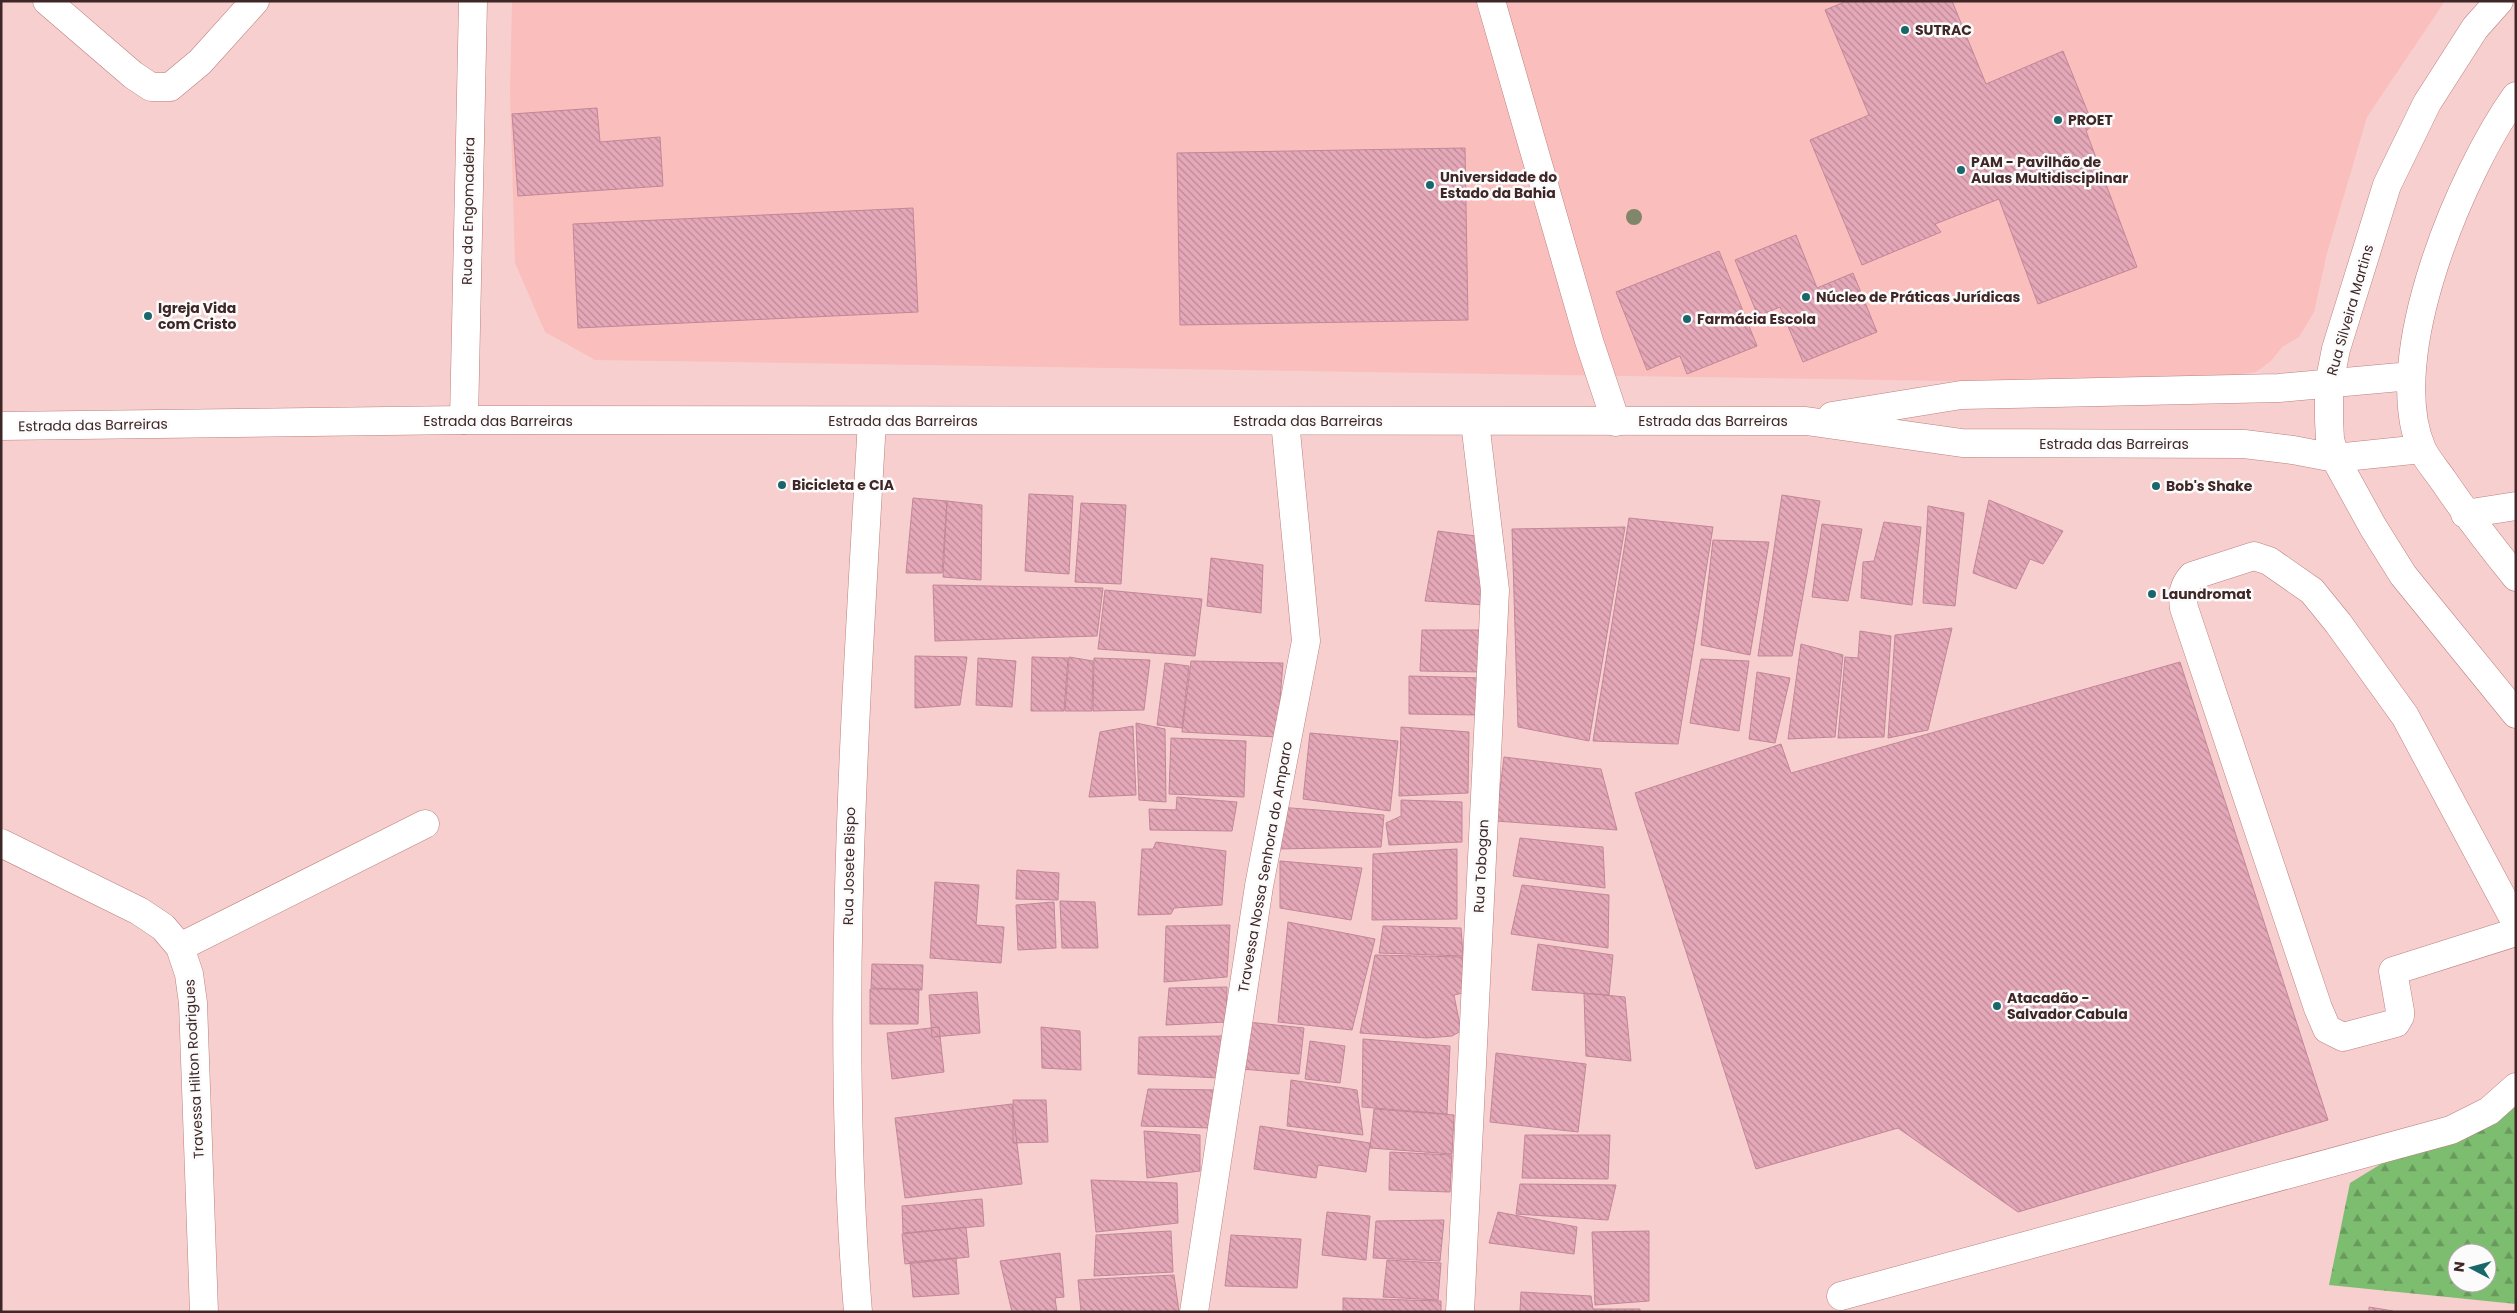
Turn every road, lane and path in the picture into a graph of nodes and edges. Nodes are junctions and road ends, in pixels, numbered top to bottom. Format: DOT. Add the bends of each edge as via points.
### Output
graph roads {
  1 [pos="47,1"];
  2 [pos="255,1"];
  3 [pos="473,1"];
  4 [pos="1491,1"];
  5 [pos="2499,1"];
  6 [pos="2516,96"];
  7 [pos="2411,376"];
  8 [pos="2329,384"];
  9 [pos="464,420"];
  10 [pos="872,421"];
  11 [pos="1285,421"];
  12 [pos="1806,421"];
  13 [pos="1475,422"];
  14 [pos="1616,422"];
  15 [pos="1,426"];
  16 [pos="2422,449"];
  17 [pos="2335,458"];
  18 [pos="2516,506"];
  19 [pos="2466,514"];
  20 [pos="2516,577"];
  21 [pos="2516,714"];
  22 [pos="425,824"];
  23 [pos="1,843"];
  24 [pos="2516,923"];
  25 [pos="2516,932"];
  26 [pos="180,948"];
  27 [pos="2516,1087"];
  28 [pos="1841,1296"];
  29 [pos="204,1312"];
  30 [pos="858,1312"];
  31 [pos="1194,1312"];
  32 [pos="1460,1312"];
  1 -- 2 [label="main road" via="133,74 151,86 170,87 200,62"];
  3 -- 9 [label="main road, Rua da Engomadeira"];
  4 -- 14 [label="main road" via="1589,341"];
  5 -- 8 [label="main road, Rua Silveira Martins" via="2475,28 2427,103 2387,185 2344,321"];
  6 -- 7 [label="main road" via="2504,112 2456,203 2422,304"];
  7 -- 8 [label="main road, Estrada das Barreiras"];
  7 -- 16 [label="main road" via="2412,405"];
  8 -- 12 [label="main road, Estrada das Barreiras" via="2279,388 1962,395"];
  8 -- 17 [label="main road, Rua Silveira Martins" via="2330,439"];
  9 -- 10 [label="main road, Estrada das Barreiras"];
  9 -- 15 [label="main road, Estrada das Barreiras"];
  10 -- 11 [label="main road, Estrada das Barreiras"];
  10 -- 30 [label="main road, Rua Josete Bispo" via="850,805 847,978 850,1221"];
  11 -- 13 [label="main road, Estrada das Barreiras"];
  11 -- 31 [label="main road, Travessa Nossa Senhora do Amparo" via="1306,641 1259,886"];
  12 -- 14 [label="main road, Estrada das Barreiras"];
  12 -- 17 [label="main road, Estrada das Barreiras" via="1962,443 2244,444"];
  13 -- 14 [label="main road, Estrada das Barreiras"];
  13 -- 32 [label="main road, Rua Tobogan" via="1495,590"];
  16 -- 17 [label="main road, Estrada das Barreiras"];
  16 -- 19 [label="main road"];
  17 -- 21 [label="main road, Rua Silveira Martins" via="2372,527 2403,575"];
  18 -- 19 [label="main road"];
  19 -- 20 [label="main road"];
  22 -- 26 [label="main road"];
  23 -- 26 [label="main road, Travessa Hilton Rodrigues" via="139,911 163,927"];
  24 -- 25 [label="main road" via="2405,716 2312,591 2269,561 2254,556 2192,576 2182,599 2184,608 2327,1029 2343,1037 2396,1023 2400,1011 2392,971"];
  26 -- 29 [label="main road, Travessa Hilton Rodrigues" via="189,974 193,1004"];
  27 -- 28 [label="main road" via="2489,1111 2451,1130"];
}
